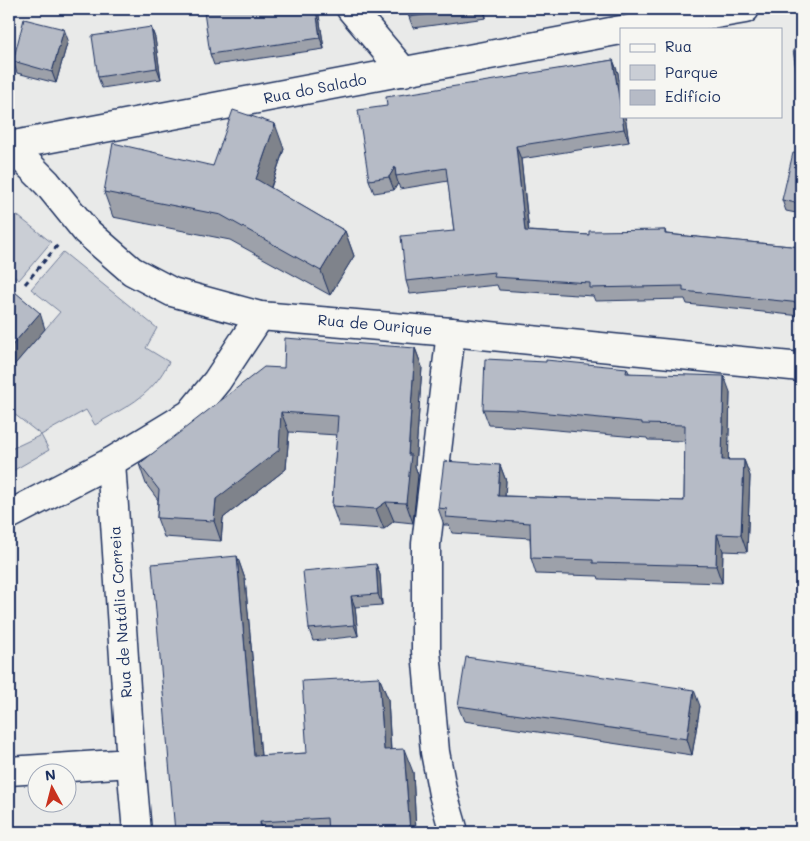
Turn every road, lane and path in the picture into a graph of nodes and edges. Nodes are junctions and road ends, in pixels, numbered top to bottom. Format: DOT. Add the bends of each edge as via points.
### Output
graph roads {
  1 [pos="352,9"];
  2 [pos="744,9"];
  3 [pos="644,21"];
  4 [pos="620,30"];
  5 [pos="404,72"];
  6 [pos="9,145"];
  7 [pos="62,241"];
  8 [pos="25,284"];
  9 [pos="260,316"];
  10 [pos="451,332"];
  11 [pos="801,367"];
  12 [pos="110,462"];
  13 [pos="9,515"];
  14 [pos="132,763"];
  15 [pos="9,771"];
  16 [pos="137,832"];
  17 [pos="454,832"];
  1 -- 5 [label="street"];
  2 -- 3 [label="street"];
  4 -- 5 [label="street, Rua do Salado"];
  5 -- 6 [label="street, Rua do Salado"];
  6 -- 9 [label="street, Rua de Ourique" via="47,183 86,231 132,270 172,292"];
  7 -- 8 [label="path"];
  9 -- 10 [label="street, Rua de Ourique"];
  9 -- 12 [label="street" via="190,414"];
  10 -- 11 [label="street, Rua de Ourique"];
  10 -- 17 [label="street" via="426,544 426,641 435,752"];
  12 -- 13 [label="street"];
  12 -- 14 [label="street, Rua de Natália Correia"];
  14 -- 15 [label="street"];
  14 -- 16 [label="street, Rua de Natália Correia"];
}
